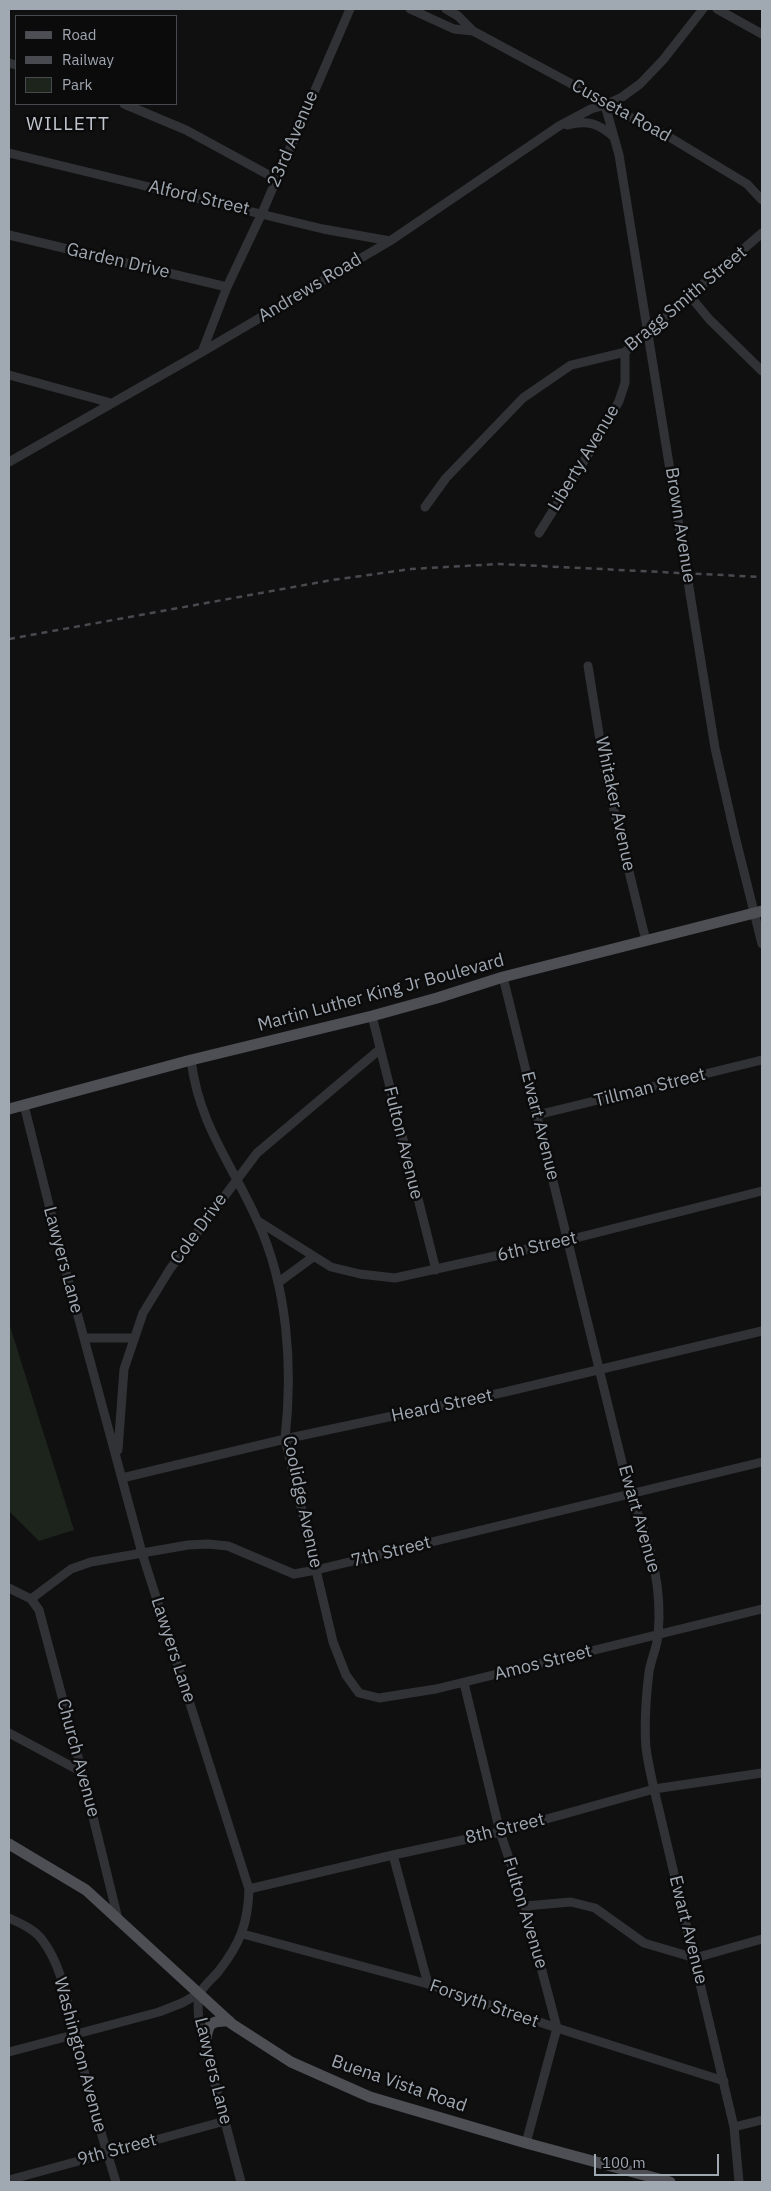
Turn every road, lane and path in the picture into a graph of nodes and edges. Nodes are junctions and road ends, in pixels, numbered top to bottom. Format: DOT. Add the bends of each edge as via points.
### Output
graph roads {
  1 [pos="350,9"];
  2 [pos="410,9"];
  3 [pos="446,9"];
  4 [pos="703,9"];
  5 [pos="717,9"];
  6 [pos="473,31"];
  7 [pos="762,34"];
  8 [pos="126,105"];
  9 [pos="605,105"];
  10 [pos="559,126"];
  11 [pos="615,139"];
  12 [pos="9,154"];
  13 [pos="276,179"];
  14 [pos="762,200"];
  15 [pos="262,213"];
  16 [pos="762,234"];
  17 [pos="9,235"];
  18 [pos="390,241"];
  19 [pos="227,287"];
  20 [pos="690,296"];
  21 [pos="202,352"];
  22 [pos="625,352"];
  23 [pos="762,371"];
  24 [pos="9,376"];
  25 [pos="111,403"];
  26 [pos="9,462"];
  27 [pos="426,507"];
  28 [pos="539,533"];
  29 [pos="588,666"];
  30 [pos="758,912"];
  31 [pos="646,942"];
  32 [pos="762,944"];
  33 [pos="503,977"];
  34 [pos="372,1016"];
  35 [pos="379,1050"];
  36 [pos="192,1060"];
  37 [pos="762,1060"];
  38 [pos="24,1105"];
  39 [pos="9,1109"];
  40 [pos="537,1115"];
  41 [pos="236,1180"];
  42 [pos="762,1191"];
  43 [pos="258,1221"];
  44 [pos="568,1240"];
  45 [pos="313,1257"];
  46 [pos="436,1270"];
  47 [pos="279,1282"];
  48 [pos="762,1331"];
  49 [pos="84,1338"];
  50 [pos="134,1338"];
  51 [pos="600,1370"];
  52 [pos="285,1439"];
  53 [pos="762,1462"];
  54 [pos="118,1463"];
  55 [pos="122,1478"];
  56 [pos="630,1495"];
  57 [pos="142,1554"];
  58 [pos="316,1570"];
  59 [pos="9,1588"];
  60 [pos="31,1599"];
  61 [pos="762,1609"];
  62 [pos="658,1636"];
  63 [pos="340,1660"];
  64 [pos="464,1683"];
  65 [pos="9,1733"];
  66 [pos="82,1772"];
  67 [pos="762,1773"];
  68 [pos="654,1789"];
  69 [pos="500,1832"];
  70 [pos="9,1844"];
  71 [pos="393,1855"];
  72 [pos="249,1889"];
  73 [pos="525,1906"];
  74 [pos="9,1918"];
  75 [pos="118,1919"];
  76 [pos="243,1934"];
  77 [pos="762,1939"];
  78 [pos="695,1958"];
  79 [pos="428,1984"];
  80 [pos="200,1993"];
  81 [pos="229,2021"];
  82 [pos="557,2028"];
  83 [pos="74,2033"];
  84 [pos="205,2044"];
  85 [pos="9,2052"];
  86 [pos="724,2081"];
  87 [pos="762,2120"];
  88 [pos="225,2121"];
  89 [pos="734,2127"];
  90 [pos="526,2143"];
  91 [pos="107,2153"];
  92 [pos="9,2180"];
  93 [pos="116,2182"];
  94 [pos="241,2182"];
  95 [pos="670,2182"];
  96 [pos="739,2182"];
  1 -- 13 [label="street, 23rd Avenue"];
  2 -- 6 [label="street, Cusseta Road" via="454,29"];
  3 -- 6 [label="street, Cusseta Road"];
  4 -- 9 [label="street, Andrews Road" via="640,84"];
  5 -- 7 [label="street"];
  6 -- 9 [label="street, Cusseta Road" via="581,88"];
  8 -- 13 [label="street" via="186,130"];
  9 -- 10 [label="street, Andrews Road"];
  9 -- 11 [label="street, Brown Avenue"];
  9 -- 14 [label="street, Cusseta Road" via="661,132 747,184"];
  10 -- 11 [label="street" via="581,122 598,124"];
  10 -- 18 [label="street, Andrews Road"];
  11 -- 30 [label="street, Brown Avenue" via="715,748"];
  12 -- 15 [label="street, Alford Street"];
  13 -- 15 [label="street, 23rd Avenue"];
  15 -- 18 [label="street, Alford Street" via="323,229"];
  15 -- 19 [label="street, 23rd Avenue"];
  16 -- 20 [label="street, Bragg Smith Street"];
  17 -- 19 [label="street, Garden Drive"];
  18 -- 21 [label="street, Andrews Road"];
  19 -- 21 [label="street, 23rd Avenue"];
  20 -- 22 [label="street, Bragg Smith Street"];
  20 -- 23 [label="street"];
  21 -- 25 [label="street, Andrews Road"];
  22 -- 27 [label="street, Bragg Smith Street" via="571,365 523,398 446,478"];
  22 -- 28 [label="street, Liberty Avenue" via="625,383 619,401"];
  24 -- 25 [label="street"];
  25 -- 26 [label="street, Andrews Road"];
  29 -- 31 [label="street, Whitaker Avenue" via="606,777"];
  30 -- 31 [label="main road, Martin Luther King Jr Boulevard"];
  30 -- 32 [label="street, Brown Avenue"];
  31 -- 33 [label="main road, Martin Luther King Jr Boulevard"];
  33 -- 34 [label="main road, Martin Luther King Jr Boulevard"];
  33 -- 40 [label="street, Ewart Avenue"];
  34 -- 35 [label="street, Fulton Avenue"];
  34 -- 36 [label="main road, Martin Luther King Jr Boulevard"];
  35 -- 41 [label="street, Cole Drive" via="257,1153"];
  35 -- 46 [label="street, Fulton Avenue"];
  36 -- 38 [label="main road, Martin Luther King Jr Boulevard"];
  36 -- 41 [label="street, Coolidge Avenue" via="194,1086 207,1123"];
  37 -- 40 [label="street, Tillman Street"];
  38 -- 39 [label="main road, Martin Luther King Jr Boulevard"];
  38 -- 49 [label="street, Lawyers Lane"];
  40 -- 44 [label="street, Ewart Avenue"];
  41 -- 43 [label="street, Coolidge Avenue"];
  41 -- 50 [label="street, Cole Drive" via="170,1269 143,1313"];
  42 -- 44 [label="street, 6th Street"];
  43 -- 45 [label="street, 6th Street"];
  43 -- 47 [label="street, Coolidge Avenue"];
  44 -- 46 [label="street, 6th Street"];
  44 -- 51 [label="street, Ewart Avenue"];
  45 -- 46 [label="street, 6th Street" via="331,1268 394,1278"];
  45 -- 47 [label="street"];
  47 -- 52 [label="street, Coolidge Avenue" via="288,1365 289,1405"];
  48 -- 51 [label="street, Heard Street"];
  49 -- 50 [label="street"];
  49 -- 54 [label="street, Lawyers Lane"];
  50 -- 54 [label="street, Cole Drive" via="124,1369"];
  51 -- 52 [label="street, Heard Street"];
  51 -- 56 [label="street, Ewart Avenue"];
  52 -- 55 [label="street, Heard Street"];
  52 -- 58 [label="street, Coolidge Avenue"];
  53 -- 56 [label="street, 7th Street"];
  54 -- 55 [label="street, Lawyers Lane"];
  55 -- 57 [label="street, Lawyers Lane"];
  56 -- 58 [label="street, 7th Street"];
  56 -- 62 [label="street, Ewart Avenue" via="652,1555 658,1590"];
  57 -- 58 [label="street, 7th Street" via="208,1544 228,1546 294,1574"];
  57 -- 60 [label="street, 7th Street" via="91,1562 70,1569"];
  57 -- 72 [label="street, Lawyers Lane"];
  58 -- 63 [label="street, Coolidge Avenue"];
  59 -- 60 [label="street"];
  60 -- 66 [label="street, Church Avenue" via="39,1610"];
  61 -- 62 [label="street, Amos Street"];
  62 -- 64 [label="street, Amos Street"];
  62 -- 68 [label="street, Ewart Avenue" via="646,1707 646,1748"];
  63 -- 64 [label="street, Amos Street" via="359,1693 379,1698"];
  64 -- 69 [label="street, Fulton Avenue"];
  65 -- 66 [label="street"];
  66 -- 75 [label="street, Church Avenue"];
  67 -- 68 [label="street, 8th Street"];
  68 -- 69 [label="street, 8th Street"];
  68 -- 78 [label="street, Ewart Avenue"];
  69 -- 71 [label="street, 8th Street"];
  69 -- 73 [label="street, Fulton Avenue"];
  70 -- 75 [label="main road, Buena Vista Road" via="86,1890"];
  71 -- 72 [label="street, 8th Street"];
  71 -- 79 [label="street"];
  72 -- 76 [label="street, Lawyers Lane"];
  73 -- 78 [label="street" via="571,1902 595,1908 644,1943"];
  73 -- 82 [label="street, Fulton Avenue"];
  74 -- 83 [label="street, Washington Avenue" via="23,1924 43,1940 66,1991"];
  75 -- 80 [label="main road, Buena Vista Road"];
  76 -- 79 [label="street, Forsyth Street"];
  76 -- 80 [label="street, Lawyers Lane" via="232,1954"];
  77 -- 78 [label="street"];
  78 -- 86 [label="street, Ewart Avenue"];
  79 -- 82 [label="street, Forsyth Street"];
  80 -- 81 [label="main road, Buena Vista Road"];
  80 -- 83 [label="street" via="159,2012"];
  80 -- 84 [label="street, Lawyers Lane" via="199,2024"];
  81 -- 84 [label="main road" via="213,2022 208,2027"];
  81 -- 90 [label="main road, Buena Vista Road" via="291,2062 327,2080 370,2097"];
  82 -- 86 [label="street, Forsyth Street"];
  82 -- 90 [label="street, Fulton Avenue"];
  83 -- 85 [label="street"];
  83 -- 91 [label="street, Washington Avenue"];
  84 -- 88 [label="street, Lawyers Lane"];
  86 -- 89 [label="street, Ewart Avenue"];
  87 -- 89 [label="street"];
  88 -- 91 [label="street, 9th Street"];
  88 -- 94 [label="street, Lawyers Lane"];
  89 -- 96 [label="street, Ewart Avenue"];
  90 -- 95 [label="main road, Buena Vista Road"];
  91 -- 92 [label="street, 9th Street"];
  91 -- 93 [label="street, Washington Avenue"];
}
